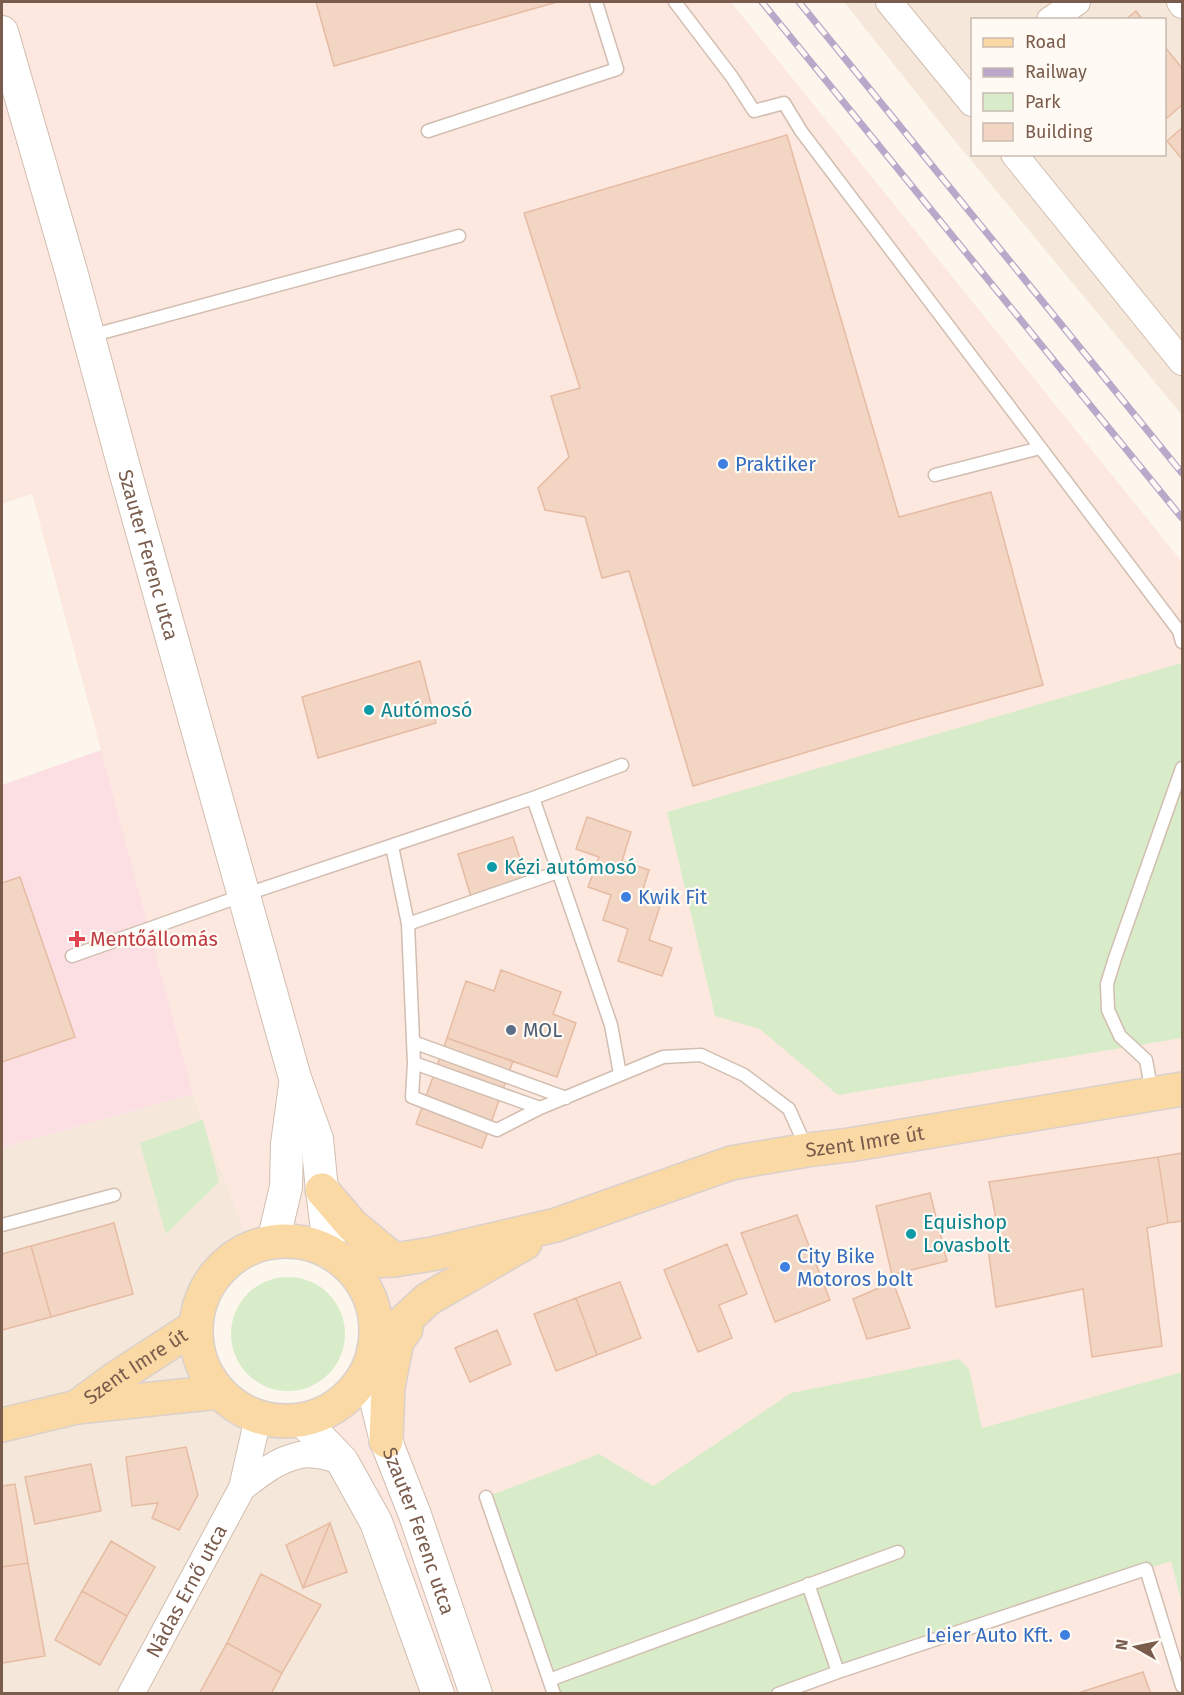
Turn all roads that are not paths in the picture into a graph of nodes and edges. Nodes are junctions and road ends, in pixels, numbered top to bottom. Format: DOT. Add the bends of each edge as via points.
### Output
graph roads {
  1 [pos="596,2"];
  2 [pos="675,2"];
  3 [pos="890,2"];
  4 [pos="1077,2"];
  5 [pos="1053,18"];
  6 [pos="2,32"];
  7 [pos="964,77"];
  8 [pos="971,100"];
  9 [pos="428,131"];
  10 [pos="1016,156"];
  11 [pos="459,236"];
  12 [pos="89,337"];
  13 [pos="1182,362"];
  14 [pos="1040,448"];
  15 [pos="935,475"];
  16 [pos="1182,642"];
  17 [pos="622,765"];
  18 [pos="1182,768"];
  19 [pos="533,798"];
  20 [pos="392,846"];
  21 [pos="558,872"];
  22 [pos="244,896"];
  23 [pos="408,924"];
  24 [pos="72,956"];
  25 [pos="413,1042"];
  26 [pos="414,1063"];
  27 [pos="620,1074"];
  28 [pos="296,1078"];
  29 [pos="1168,1092"];
  30 [pos="566,1098"];
  31 [pos="540,1108"];
  32 [pos="807,1150"];
  33 [pos="322,1190"];
  34 [pos="114,1195"];
  35 [pos="2,1225"];
  36 [pos="556,1225"];
  37 [pos="273,1242"];
  38 [pos="337,1257"];
  39 [pos="394,1260"];
  40 [pos="428,1299"];
  41 [pos="196,1326"];
  42 [pos="371,1358"];
  43 [pos="219,1392"];
  44 [pos="77,1407"];
  45 [pos="258,1418"];
  46 [pos="302,1420"];
  47 [pos="2,1425"];
  48 [pos="386,1441"];
  49 [pos="342,1461"];
  50 [pos="242,1488"];
  51 [pos="486,1497"];
  52 [pos="898,1552"];
  53 [pos="808,1584"];
  54 [pos="838,1672"];
  55 [pos="549,1680"];
  56 [pos="1182,1686"];
  57 [pos="131,1694"];
  58 [pos="438,1694"];
  59 [pos="476,1694"];
  60 [pos="554,1694"];
  61 [pos="778,1694"];
  1 -- 9 [label="lane" via="617,69"];
  2 -- 14 [label="lane" via="754,111 784,103 801,131"];
  3 -- 7 [label="street"];
  4 -- 5 [label="street"];
  6 -- 12 [label="street, Szauter Ferenc utca"];
  7 -- 8 [label="street"];
  10 -- 13 [label="street"];
  11 -- 12 [label="lane"];
  12 -- 22 [label="street, Szauter Ferenc utca"];
  14 -- 15 [label="lane"];
  14 -- 16 [label="lane" via="1179,631"];
  17 -- 19 [label="lane"];
  18 -- 29 [label="lane" via="1107,984 1108,1011 1120,1036 1146,1060"];
  19 -- 20 [label="lane"];
  19 -- 21 [label="lane"];
  20 -- 22 [label="lane"];
  20 -- 23 [label="lane"];
  21 -- 23 [label="lane"];
  21 -- 27 [label="lane" via="611,1025"];
  22 -- 24 [label="lane"];
  22 -- 28 [label="street, Szauter Ferenc utca"];
  23 -- 25 [label="lane"];
  25 -- 26 [label="lane"];
  25 -- 30 [label="lane"];
  26 -- 31 [label="lane"];
  26 -- 31 [label="lane" via="412,1097 497,1130"];
  27 -- 30 [label="lane"];
  27 -- 32 [label="lane" via="663,1057 701,1055 744,1074 789,1109"];
  28 -- 33 [label="street, Szauter Ferenc utca" via="317,1139"];
  28 -- 37 [label="street, Szauter Ferenc utca" via="286,1187"];
  29 -- 32 [label="main road, Szent Imre út"];
  30 -- 31 [label="lane"];
  32 -- 36 [label="main road, Szent Imre út" via="731,1163"];
  33 -- 38 [label="street, Szauter Ferenc utca"];
  33 -- 39 [label="main road" via="352,1225"];
  34 -- 35 [label="lane"];
  36 -- 39 [label="main road, Szent Imre út"];
  36 -- 40 [label="main road, Szent Imre út"];
  37 -- 38 [label="main road" via="304,1243"];
  37 -- 41 [label="main road" via="250,1247 228,1262 209,1283"];
  38 -- 39 [label="main road, Szent Imre út"];
  38 -- 42 [label="main road" via="355,1274 372,1306 375,1325"];
  40 -- 42 [label="main road, Szent Imre út"];
  40 -- 48 [label="main road" via="397,1341 388,1387"];
  41 -- 43 [label="main road" via="203,1368"];
  41 -- 44 [label="main road, Szent Imre út"];
  42 -- 46 [label="main road" via="351,1393 330,1410"];
  42 -- 48 [label="street, Szauter Ferenc utca"];
  43 -- 44 [label="main road, Szent Imre út"];
  43 -- 45 [label="main road"];
  44 -- 47 [label="main road, Szent Imre út"];
  45 -- 46 [label="main road"];
  45 -- 50 [label="street, Nádas Ernő utca"];
  46 -- 49 [label="street, Szauter Ferenc utca"];
  48 -- 59 [label="street, Szauter Ferenc utca"];
  49 -- 50 [label="street, Nádas Ernő utca" via="301,1455 269,1467"];
  49 -- 58 [label="street, Szauter Ferenc utca" via="376,1522"];
  50 -- 57 [label="street, Nádas Ernő utca"];
  51 -- 55 [label="lane"];
  52 -- 53 [label="lane"];
  53 -- 54 [label="lane"];
  53 -- 55 [label="lane"];
  54 -- 56 [label="lane" via="1146,1569"];
  54 -- 61 [label="lane"];
  55 -- 60 [label="lane"];
}
